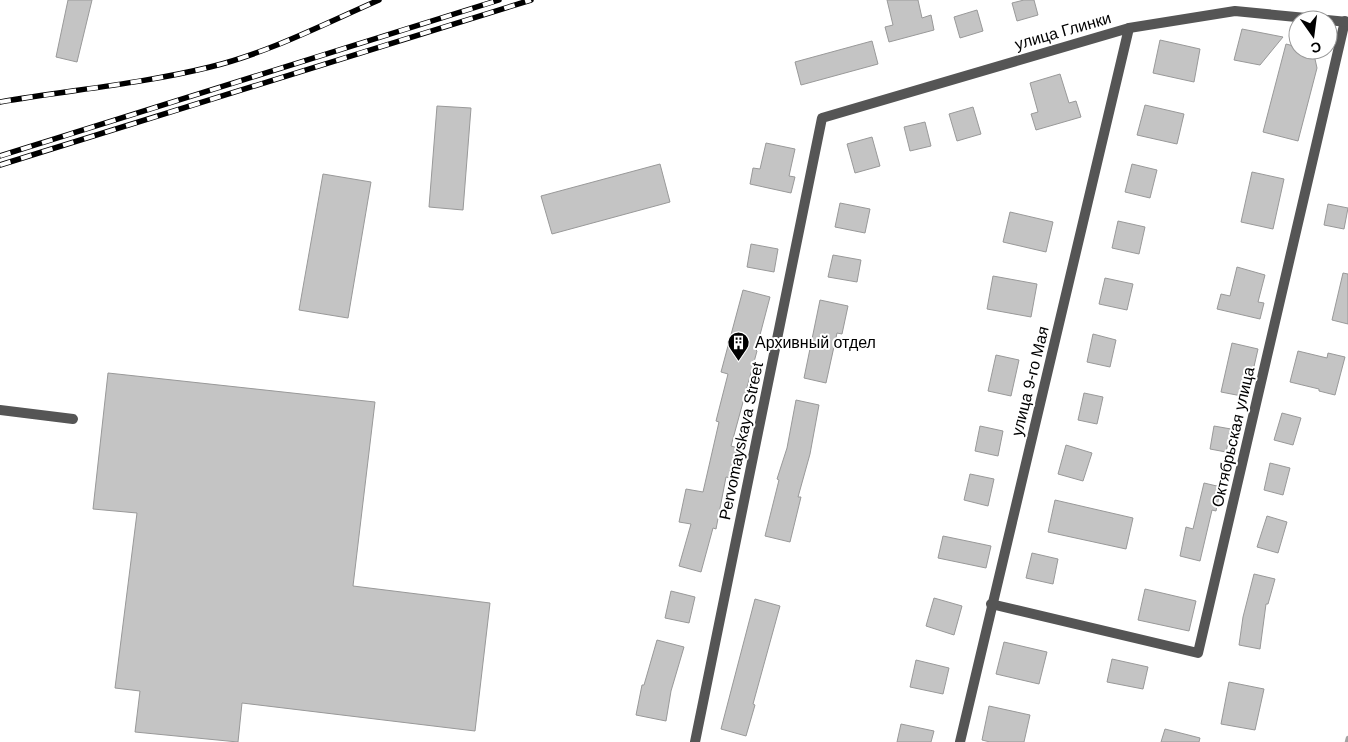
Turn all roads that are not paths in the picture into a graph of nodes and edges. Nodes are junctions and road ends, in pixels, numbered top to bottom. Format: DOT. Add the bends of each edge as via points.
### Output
graph roads {
  1 [pos="1346,22"];
  2 [pos="1129,28"];
  3 [pos="822,118"];
  4 [pos="0,410"];
  5 [pos="73,419"];
  6 [pos="991,604"];
  7 [pos="695,742"];
  8 [pos="960,742"];
  1 -- 2 [label="street, улица Глинки" via="1235,11"];
  1 -- 6 [label="street, Октябрьская улица" via="1198,653"];
  2 -- 3 [label="street, улица Глинки"];
  2 -- 6 [label="street, улица 9-го Мая"];
  3 -- 7 [label="street, Pervomayskaya Street"];
  4 -- 5 [label="street"];
  6 -- 8 [label="street, улица 9-го Мая"];
}
